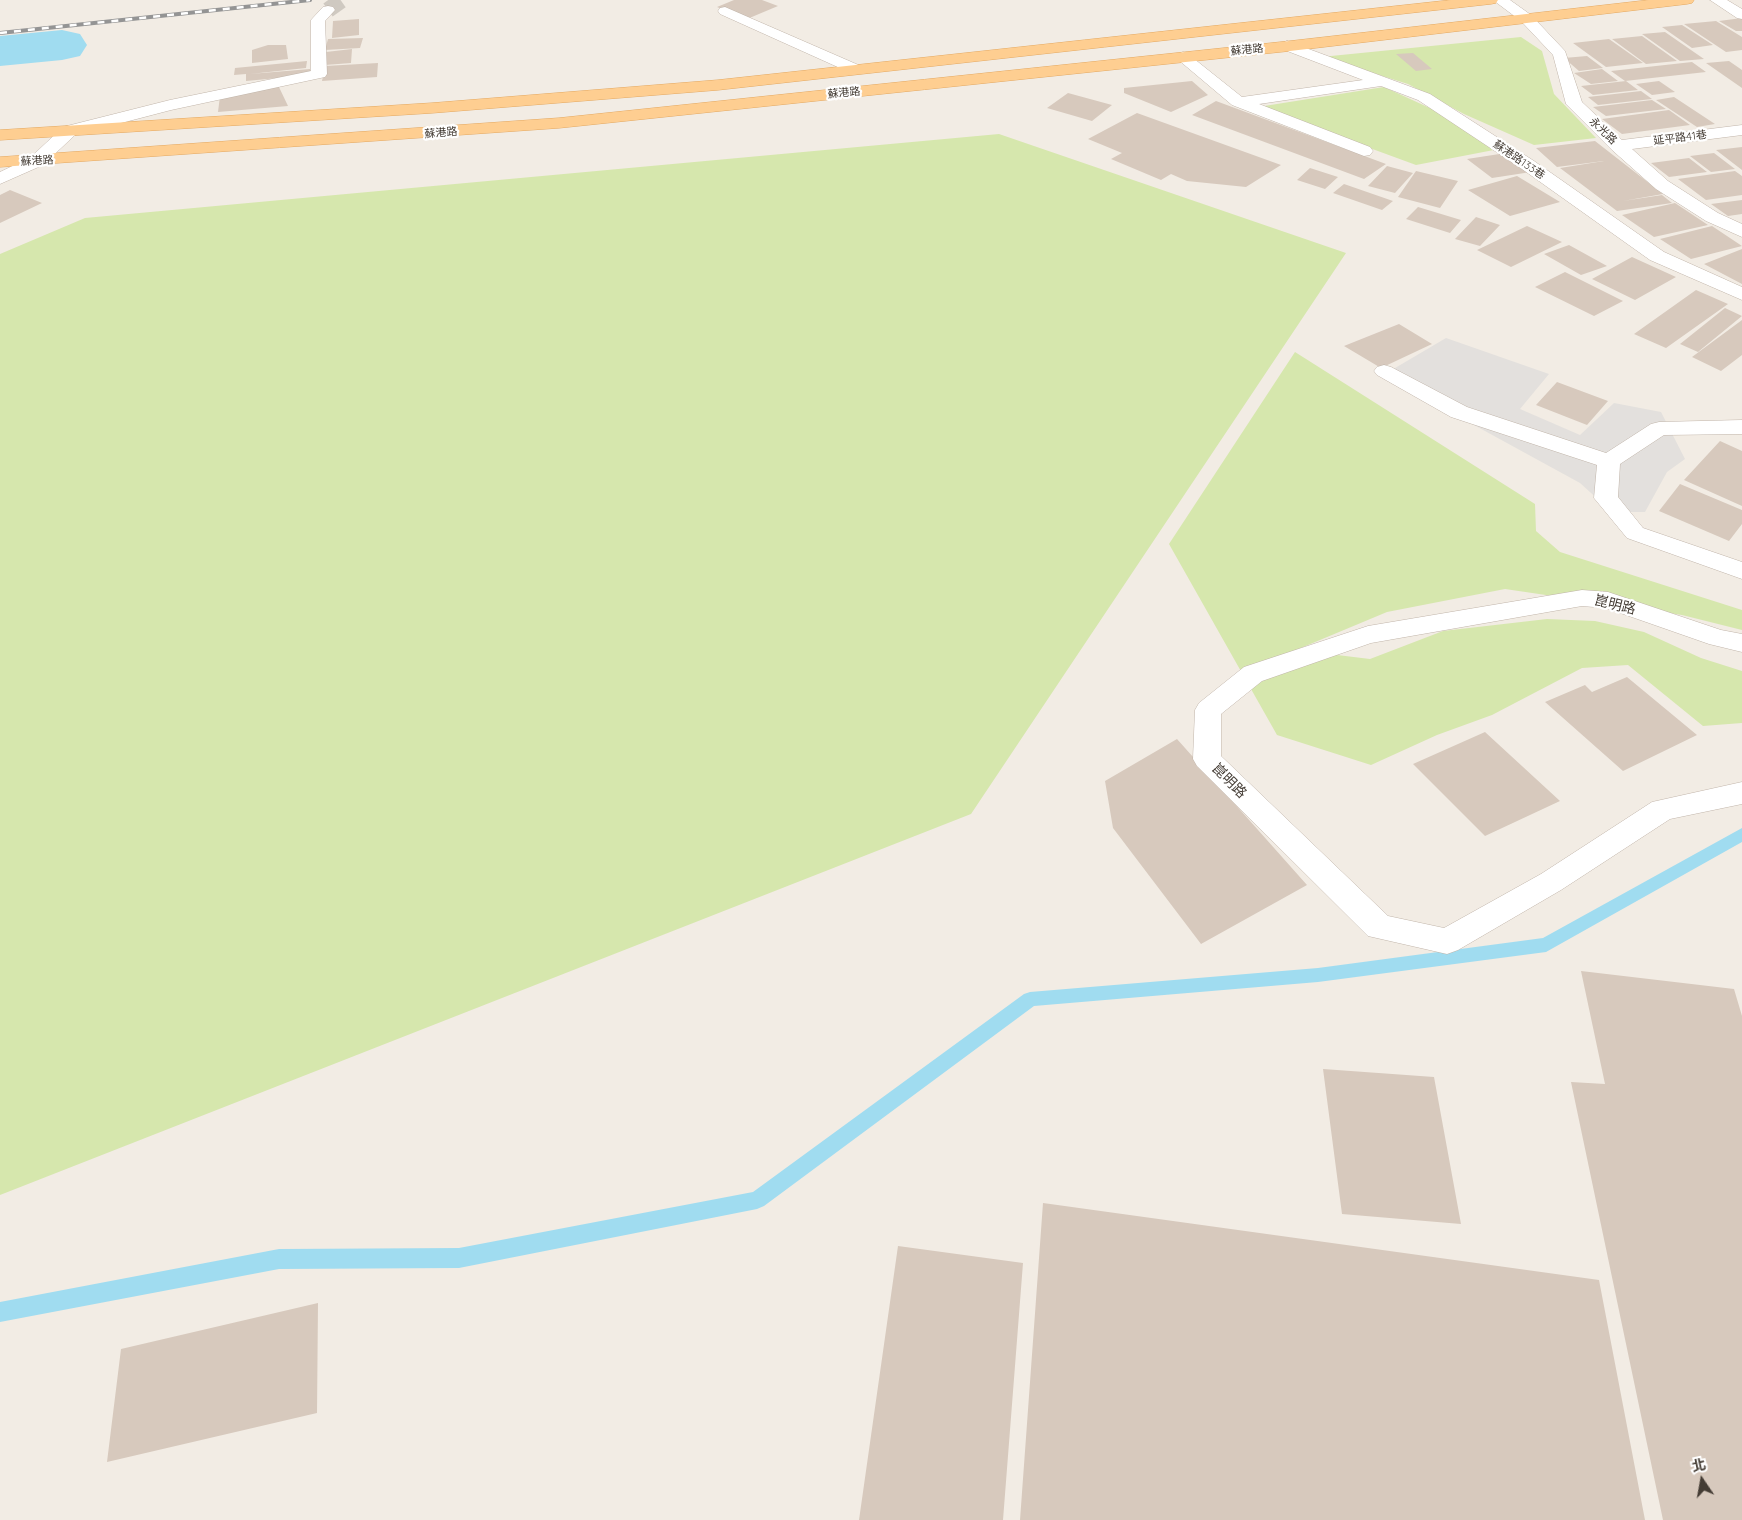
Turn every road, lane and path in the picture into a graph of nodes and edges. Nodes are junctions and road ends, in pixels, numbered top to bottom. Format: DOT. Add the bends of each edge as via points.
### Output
graph roads {
  1 [pos="1491,0"];
  2 [pos="1500,0"];
  3 [pos="1687,0"];
  4 [pos="1717,0"];
  5 [pos="328,10"];
  6 [pos="725,11"];
  7 [pos="1742,15"];
  8 [pos="1526,18"];
  9 [pos="1287,46"];
  10 [pos="1183,57"];
  11 [pos="857,70"];
  12 [pos="1383,81"];
  13 [pos="1238,102"];
  14 [pos="1742,130"];
  15 [pos="69,131"];
  16 [pos="0,134"];
  17 [pos="1618,146"];
  18 [pos="1364,151"];
  19 [pos="37,161"];
  20 [pos="0,162"];
  21 [pos="0,179"];
  22 [pos="1742,231"];
  23 [pos="1742,294"];
  24 [pos="1384,371"];
  25 [pos="1742,427"];
  26 [pos="1609,461"];
  27 [pos="1742,571"];
  28 [pos="1742,643"];
  29 [pos="1742,793"];
  1 -- 11 [label="main road, 蘇港路"];
  2 -- 8 [label="street, 永光路"];
  3 -- 8 [label="main road, 蘇港路"];
  4 -- 7 [label="street"];
  5 -- 15 [label="street" via="318,20 319,74"];
  6 -- 11 [label="street"];
  8 -- 9 [label="main road, 蘇港路"];
  8 -- 17 [label="street, 永光路" via="1560,54 1574,104"];
  9 -- 10 [label="main road, 蘇港路"];
  9 -- 12 [label="street, 蘇港路133巷"];
  10 -- 13 [label="street"];
  10 -- 19 [label="main road, 蘇港路" via="559,123"];
  11 -- 15 [label="main road, 蘇港路" via="442,108"];
  12 -- 13 [label="street"];
  12 -- 23 [label="street, 蘇港路133巷" via="1424,97 1658,256"];
  13 -- 18 [label="street"];
  14 -- 17 [label="street, 延平路41巷"];
  15 -- 16 [label="main road, 蘇港路"];
  15 -- 19 [label="street"];
  17 -- 22 [label="street, 永光路" via="1662,185"];
  19 -- 20 [label="main road, 蘇港路"];
  19 -- 21 [label="street"];
  24 -- 26 [label="street" via="1459,412"];
  25 -- 26 [label="street" via="1658,429"];
  26 -- 27 [label="street" via="1606,498 1635,532"];
  28 -- 29 [label="street, 崑明路" via="1718,638 1608,600 1582,598 1368,636 1253,674 1208,710 1207,759 1379,927 1447,941 1552,882 1662,810"];
}
